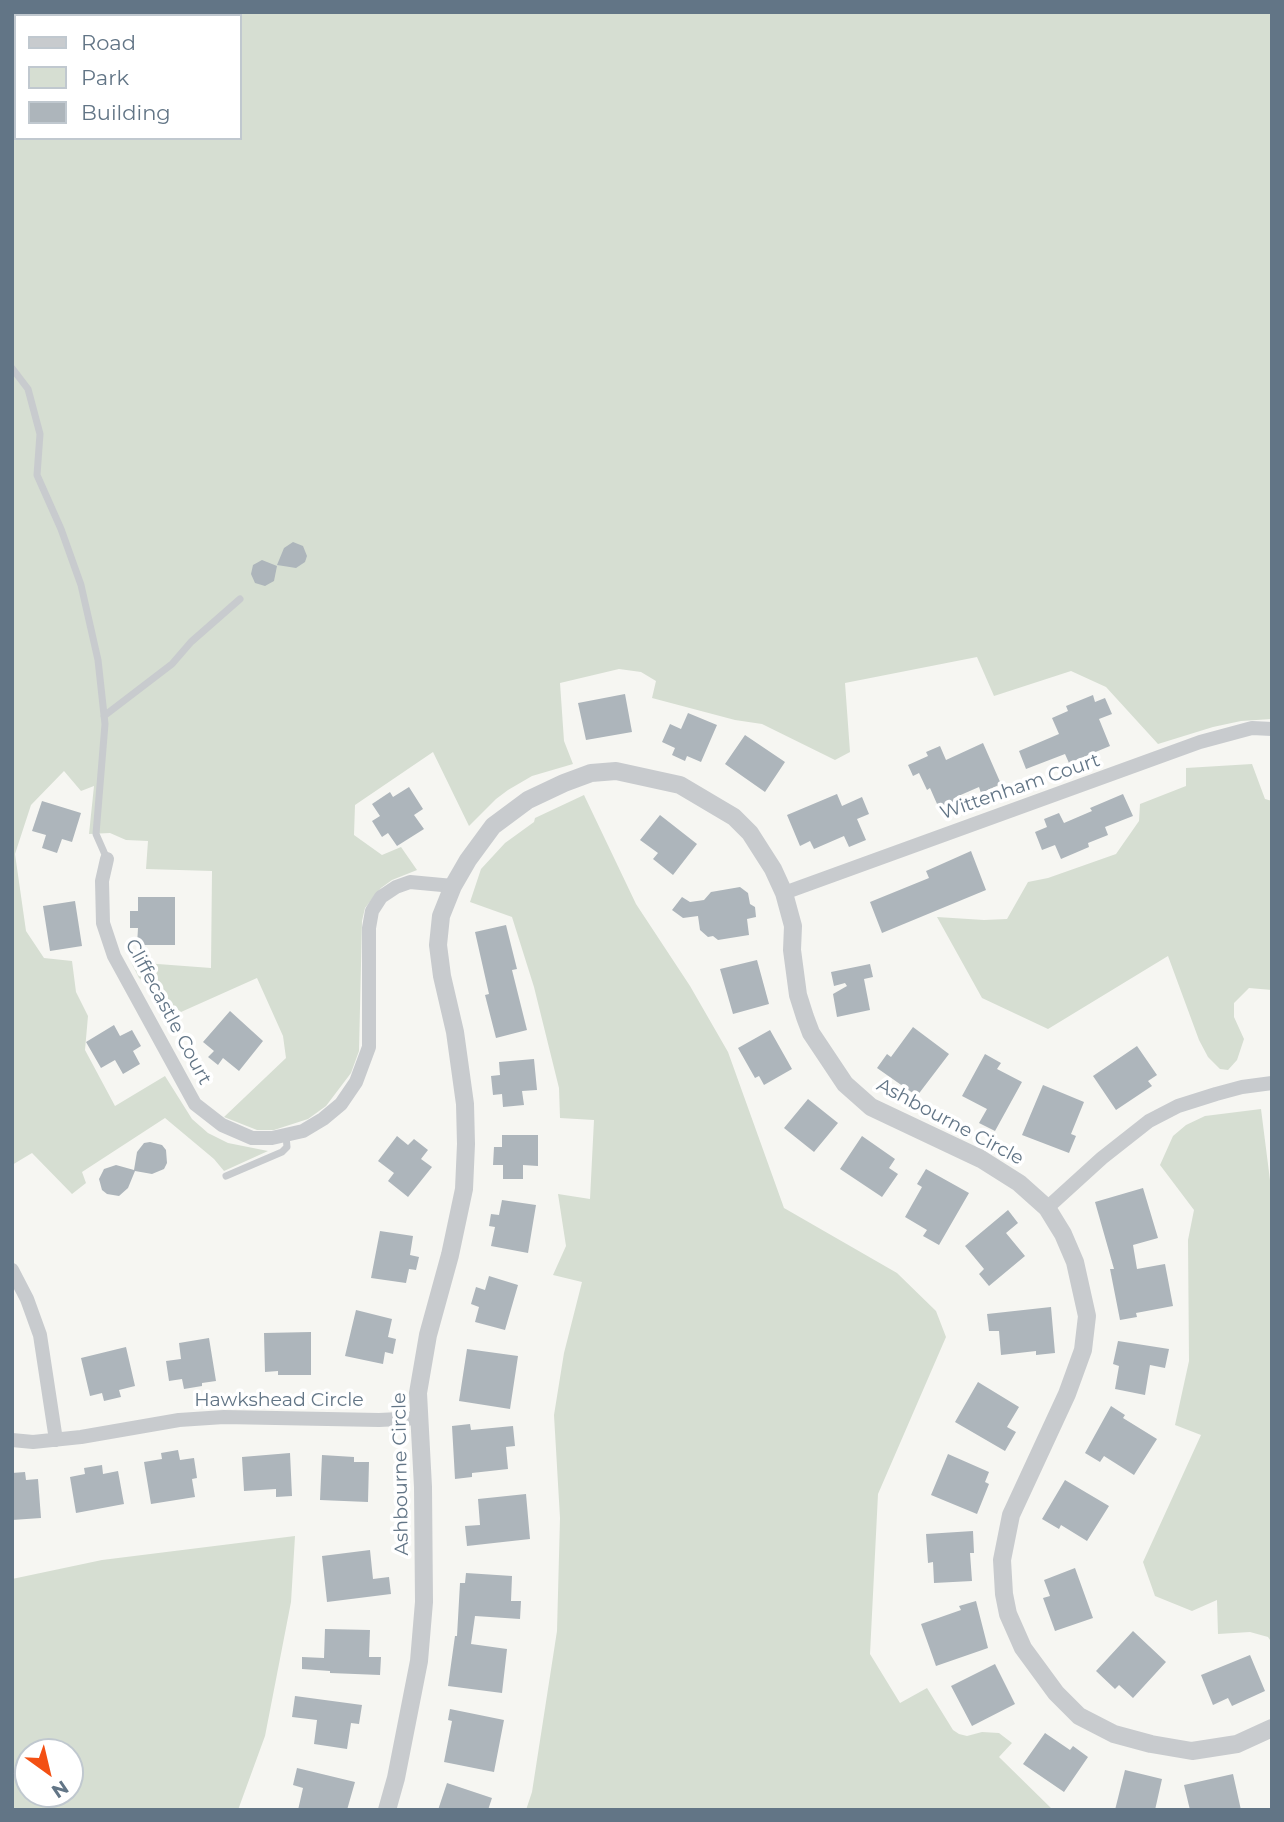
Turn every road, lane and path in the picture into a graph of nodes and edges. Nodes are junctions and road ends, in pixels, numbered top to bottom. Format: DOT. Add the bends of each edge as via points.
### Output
graph roads {
  1 [pos="12,368"];
  2 [pos="240,599"];
  3 [pos="104,716"];
  4 [pos="1272,729"];
  5 [pos="107,859"];
  6 [pos="453,886"];
  7 [pos="784,892"];
  8 [pos="1272,1083"];
  9 [pos="286,1136"];
  10 [pos="226,1176"];
  11 [pos="1047,1208"];
  12 [pos="12,1270"];
  13 [pos="420,1418"];
  14 [pos="12,1440"];
  15 [pos="56,1440"];
  16 [pos="1272,1728"];
  17 [pos="387,1810"];
  1 -- 3 [label="lane" via="28,389 40,434 37,475 81,585 98,660"];
  2 -- 3 [label="lane" via="172,664"];
  3 -- 5 [label="lane" via="96,834"];
  4 -- 7 [label="street, Wittenham Court" via="1252,729 1200,742"];
  5 -- 9 [label="street, Cliffecastle Court" via="102,902 109,943 195,1104 222,1125 252,1138"];
  6 -- 7 [label="street, Ashbourne Circle" via="486,835 512,810 564,783 591,773 617,771 680,785 734,817 750,833"];
  6 -- 9 [label="street, Cliffecastle Court" via="410,882 381,897 369,928 369,1047 363,1065 341,1104 303,1131"];
  6 -- 13 [label="street, Ashbourne Circle" via="441,916 439,946 465,1104 464,1189 428,1335 418,1393"];
  7 -- 11 [label="street, Ashbourne Circle" via="793,926 792,950 802,1006 811,1033 845,1084 871,1107 981,1159"];
  8 -- 11 [label="street" via="1178,1106 1149,1121"];
  9 -- 10 [label="lane" via="287,1147 282,1152"];
  11 -- 16 [label="street, Ashbourne Circle" via="1076,1262 1087,1316 1083,1350 1067,1394 1011,1515 1002,1560 1008,1614 1023,1648 1056,1693 1079,1716 1114,1734 1192,1751 1237,1744"];
  12 -- 15 [label="street" via="40,1335"];
  13 -- 15 [label="street, Hawkshead Circle" via="224,1417"];
  13 -- 17 [label="street, Ashbourne Circle" via="424,1602 419,1661"];
  14 -- 15 [label="street, Hawkshead Circle"];
}
